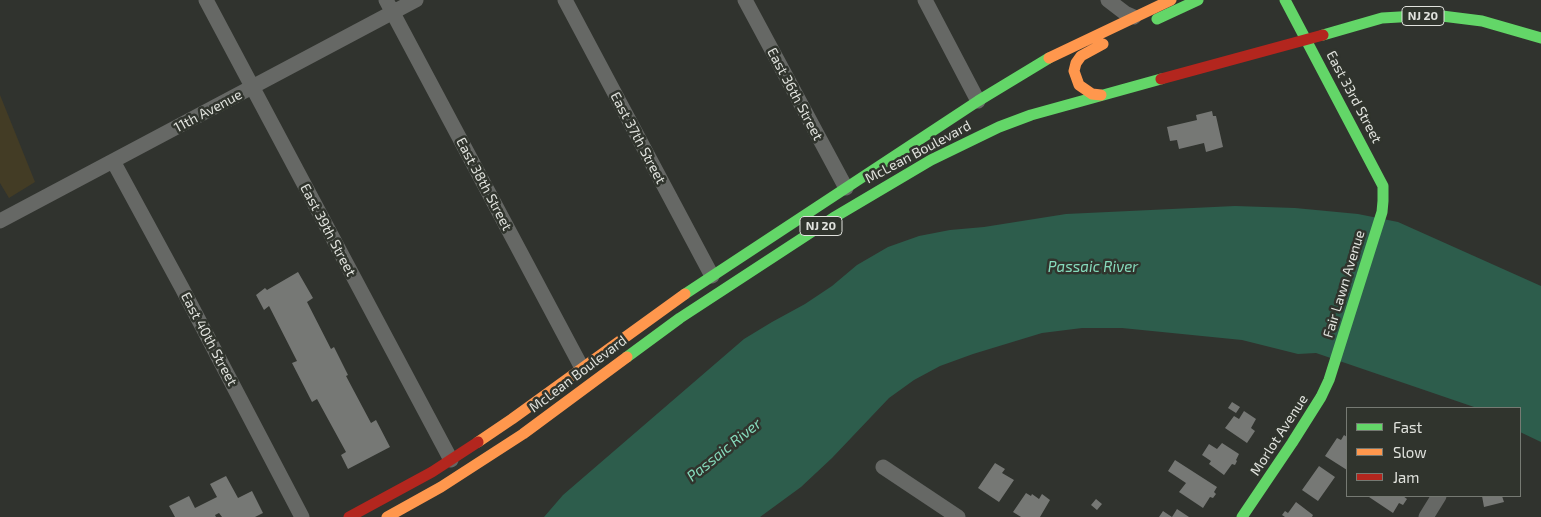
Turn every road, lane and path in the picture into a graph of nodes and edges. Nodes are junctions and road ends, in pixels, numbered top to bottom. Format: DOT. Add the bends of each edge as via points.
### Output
graph roads {
  1 [pos="206,0"];
  2 [pos="416,0"];
  3 [pos="565,0"];
  4 [pos="745,0"];
  5 [pos="925,0"];
  6 [pos="1108,0"];
  7 [pos="1171,0"];
  8 [pos="1198,0"];
  9 [pos="1285,0"];
  10 [pos="1418,4"];
  11 [pos="390,6"];
  12 [pos="1134,17"];
  13 [pos="1382,18"];
  14 [pos="1541,38"];
  15 [pos="1306,40"];
  16 [pos="252,87"];
  17 [pos="1101,95"];
  18 [pos="978,101"];
  19 [pos="113,161"];
  20 [pos="846,188"];
  21 [pos="1382,212"];
  22 [pos="0,221"];
  23 [pos="712,276"];
  24 [pos="1334,365"];
  25 [pos="582,368"];
  26 [pos="450,460"];
  27 [pos="883,467"];
  28 [pos="1438,497"];
  29 [pos="302,517"];
  30 [pos="349,517"];
  31 [pos="387,517"];
  32 [pos="958,517"];
  33 [pos="1242,517"];
  34 [pos="1426,517"];
  1 -- 16 [label="street, East 39th Street"];
  2 -- 11 [label="street, 11th Avenue"];
  3 -- 23 [label="street, East 37th Street"];
  4 -- 20 [label="street, East 36th Street"];
  5 -- 18 [label="street"];
  6 -- 12 [label="street" via="1124,14"];
  7 -- 12 [label="main road, McLean Boulevard / NJ 20"];
  8 -- 17 [label="main road" via="1081,56 1074,71 1079,85 1092,94"];
  9 -- 15 [label="main road, East 33rd Street"];
  10 -- 13 [label="main road"];
  11 -- 16 [label="street, 11th Avenue"];
  11 -- 25 [label="street, East 38th Street"];
  12 -- 18 [label="main road, McLean Boulevard / NJ 20" via="1049,58"];
  13 -- 14 [label="main road, McLean Boulevard / NJ 20" via="1458,17"];
  13 -- 15 [label="main road, McLean Boulevard / NJ 20"];
  15 -- 17 [label="main road, McLean Boulevard / NJ 20"];
  15 -- 21 [label="main road, East 33rd Street" via="1379,178 1384,194"];
  16 -- 19 [label="street, 11th Avenue"];
  16 -- 26 [label="street, East 39th Street"];
  17 -- 31 [label="main road, McLean Boulevard / NJ 20" via="999,127 898,178 680,318 483,460"];
  18 -- 20 [label="main road, McLean Boulevard / NJ 20"];
  19 -- 22 [label="street, 11th Avenue"];
  19 -- 29 [label="street, East 40th Street"];
  20 -- 23 [label="main road, McLean Boulevard / NJ 20"];
  21 -- 24 [label="main road, Fair Lawn Avenue"];
  23 -- 25 [label="main road, McLean Boulevard / NJ 20"];
  24 -- 33 [label="main road, Morlot Avenue" via="1317,404"];
  25 -- 26 [label="main road, McLean Boulevard / NJ 20"];
  26 -- 30 [label="main road, McLean Boulevard / NJ 20"];
  27 -- 32 [label="street"];
  28 -- 34 [label="street"];
}
